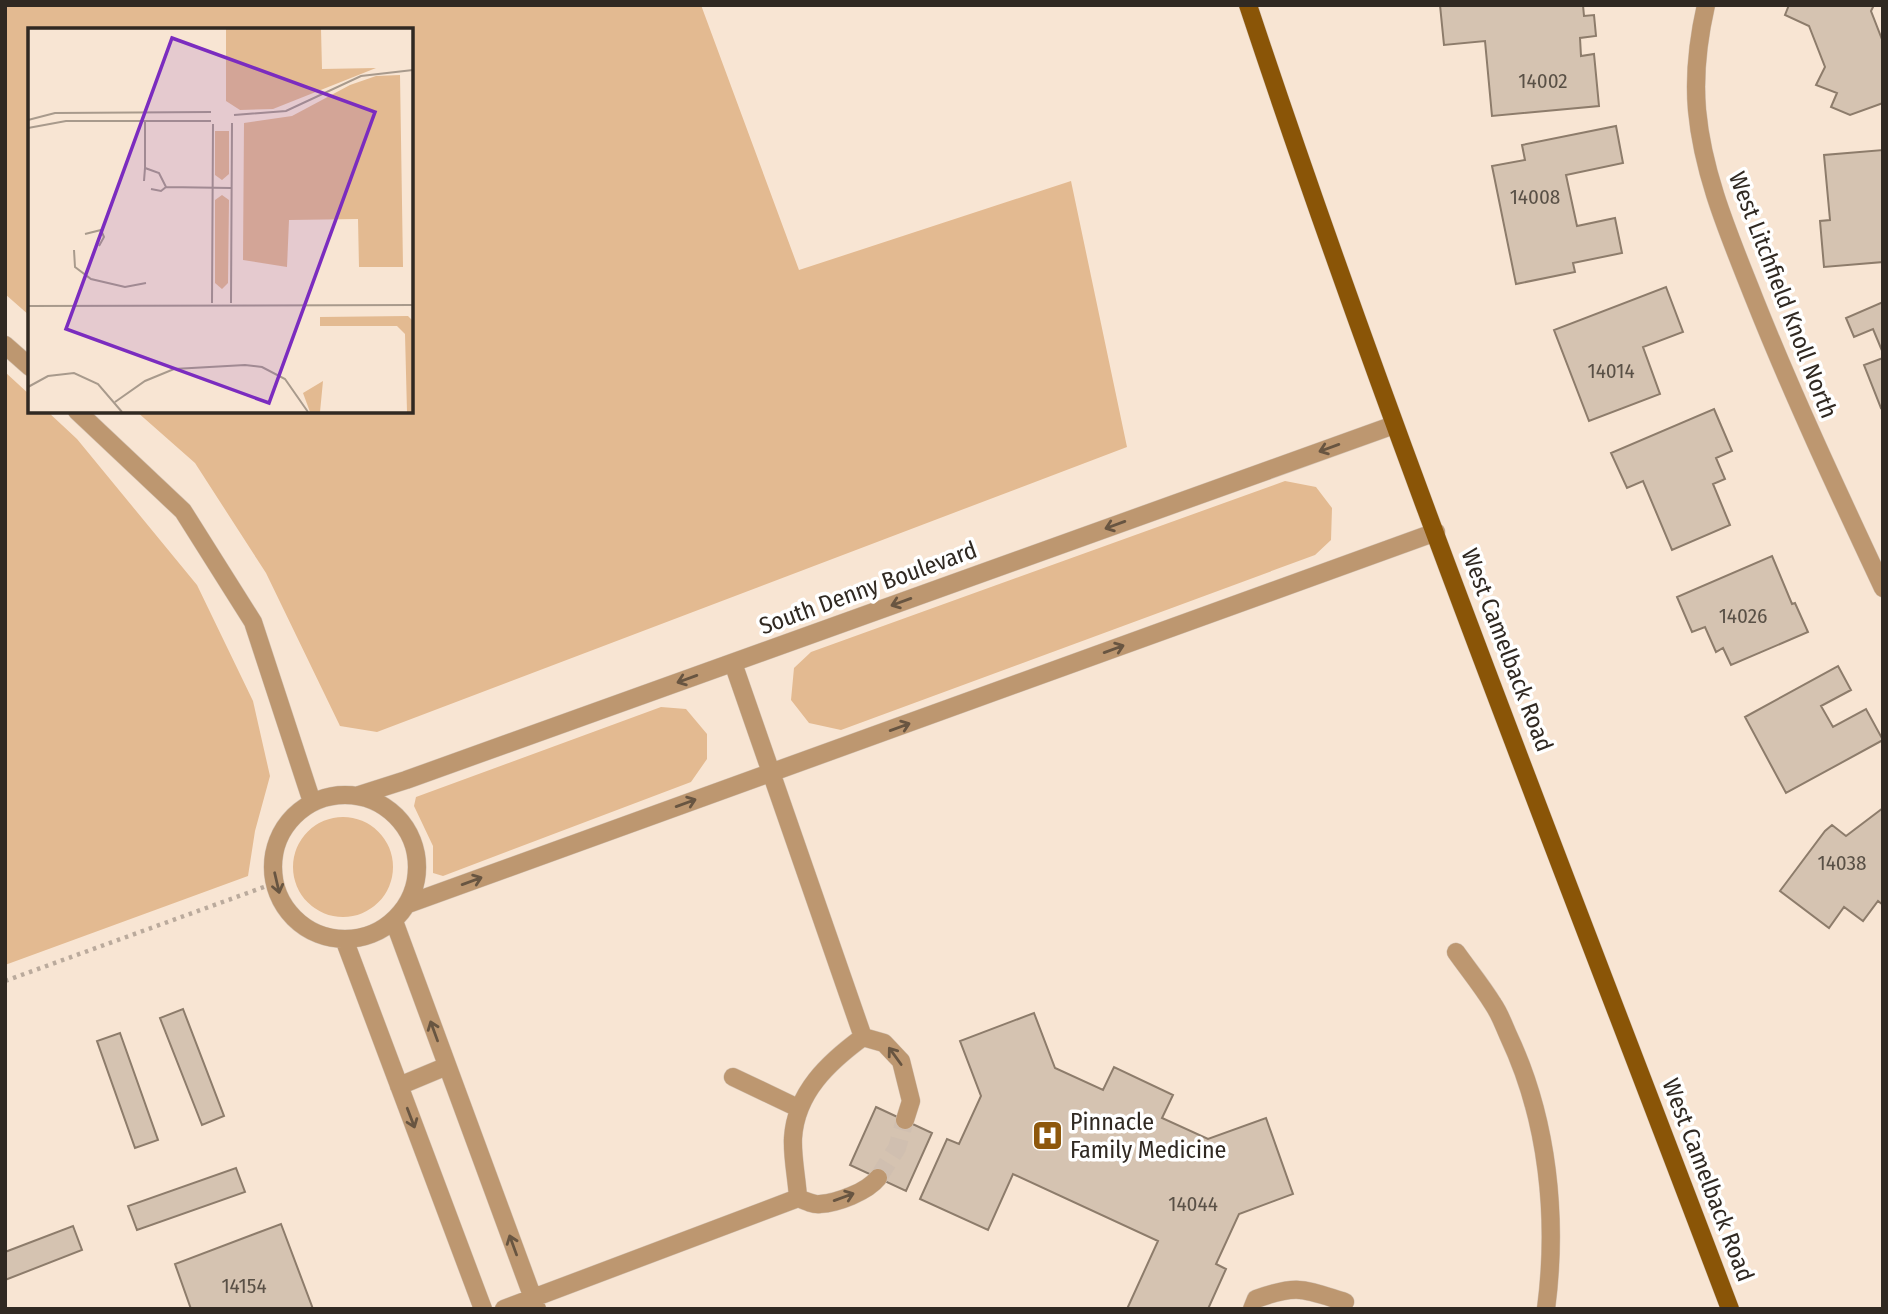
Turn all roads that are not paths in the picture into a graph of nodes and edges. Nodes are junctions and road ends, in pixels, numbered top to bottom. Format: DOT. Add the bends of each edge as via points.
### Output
graph roads {
  1 [pos="1248,5"];
  2 [pos="1706,5"];
  3 [pos="5,345"];
  4 [pos="28,365"];
  5 [pos="79,413"];
  6 [pos="1394,425"];
  7 [pos="1436,532"];
  8 [pos="1883,588"];
  9 [pos="733,663"];
  10 [pos="772,773"];
  11 [pos="359,795"];
  12 [pos="312,802"];
  13 [pos="408,904"];
  14 [pos="394,921"];
  15 [pos="344,940"];
  16 [pos="1456,952"];
  17 [pos="863,1037"];
  18 [pos="447,1066"];
  19 [pos="733,1077"];
  20 [pos="399,1086"];
  21 [pos="798,1108"];
  22 [pos="905,1120"];
  23 [pos="878,1178"];
  24 [pos="798,1198"];
  25 [pos="1345,1302"];
  26 [pos="535,1303"];
  27 [pos="483,1309"];
  28 [pos="504,1309"];
  29 [pos="1252,1309"];
  30 [pos="1546,1309"];
  31 [pos="1730,1309"];
  1 -- 6 [label="main road, West Camelback Road"];
  2 -- 8 [label="street, West Litchfield Knoll North" via="1697,46 1698,111 1722,217 1789,384"];
  3 -- 4 [label="street"];
  5 -- 12 [label="street" via="183,511 253,622"];
  6 -- 7 [label="main road, West Camelback Road"];
  6 -- 9 [label="street, South Denny Boulevard, one-way"];
  10 -- 7 [label="street, one-way"];
  7 -- 31 [label="main road, West Camelback Road"];
  9 -- 10 [label="street"];
  9 -- 11 [label="street, South Denny Boulevard, one-way"];
  13 -- 10 [label="street, one-way"];
  10 -- 17 [label="street"];
  11 -- 12 [label="street, South Denny Boulevard" via="335,795"];
  11 -- 13 [label="street" via="380,803 411,837 417,859 416,882"];
  12 -- 15 [label="street, one-way" via="293,816 280,836 273,859 275,883 284,905 300,923 320,935"];
  13 -- 14 [label="street"];
  14 -- 15 [label="street" via="362,938"];
  18 -- 14 [label="street, one-way"];
  15 -- 20 [label="street"];
  16 -- 30 [label="street" via="1494,1005 1512,1042 1541,1136 1550,1203 1551,1275"];
  17 -- 21 [label="street" via="821,1072"];
  22 -- 17 [label="street, one-way" via="911,1101 901,1061 884,1043"];
  18 -- 20 [label="street"];
  26 -- 18 [label="street, one-way"];
  19 -- 21 [label="street"];
  20 -- 27 [label="street, one-way"];
  21 -- 24 [label="street" via="793,1139"];
  24 -- 23 [label="street, one-way" via="818,1205 849,1196"];
  24 -- 26 [label="street"];
  25 -- 29 [label="street" via="1299,1288 1256,1299"];
  26 -- 28 [label="street"];
}
